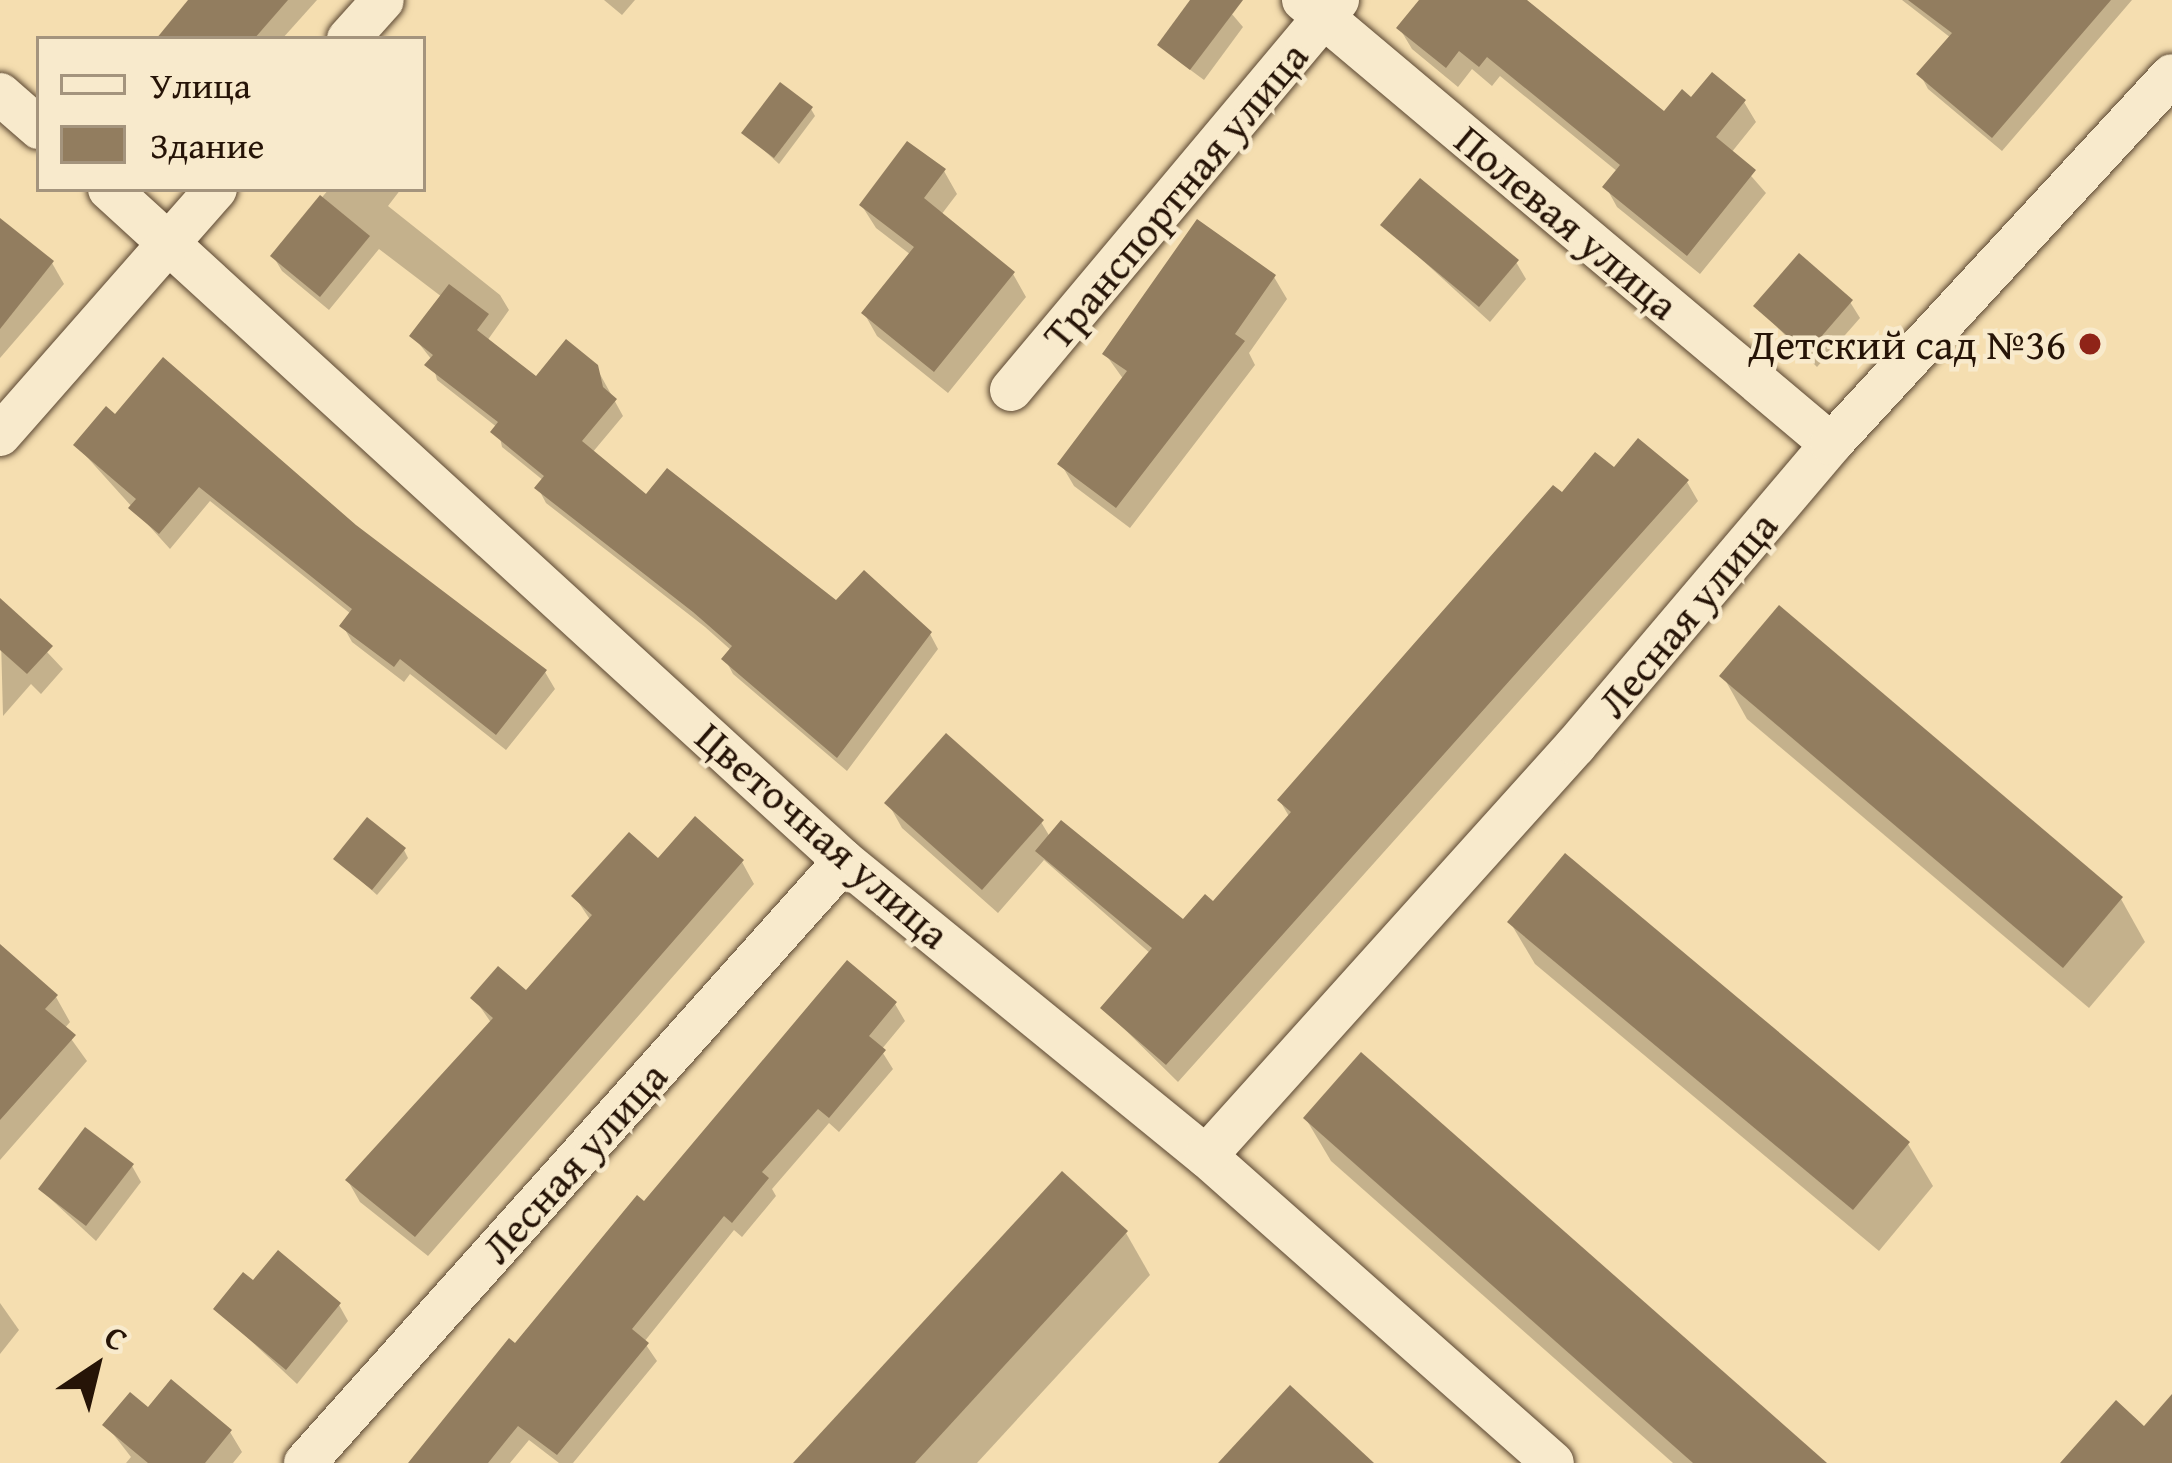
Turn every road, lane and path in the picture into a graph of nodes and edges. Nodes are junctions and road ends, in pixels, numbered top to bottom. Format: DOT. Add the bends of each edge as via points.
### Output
graph roads {
  1 [pos="383,0"];
  2 [pos="1321,6"];
  3 [pos="351,36"];
  4 [pos="2172,75"];
  5 [pos="0,94"];
  6 [pos="36,125"];
  7 [pos="112,192"];
  8 [pos="213,192"];
  9 [pos="170,242"];
  10 [pos="1011,390"];
  11 [pos="0,435"];
  12 [pos="1832,444"];
  13 [pos="844,861"];
  14 [pos="1206,1156"];
  15 [pos="305,1463"];
  16 [pos="1552,1463"];
  1 -- 3 [label="street"];
  2 -- 10 [label="street, Транспортная улица"];
  2 -- 12 [label="street, Полевая улица"];
  4 -- 12 [label="street, Лесная улица"];
  5 -- 6 [label="street"];
  7 -- 9 [label="street, Цветочная улица"];
  8 -- 9 [label="street"];
  9 -- 11 [label="street"];
  9 -- 13 [label="street, Цветочная улица"];
  12 -- 14 [label="street, Лесная улица" via="1576,745"];
  13 -- 14 [label="street, Цветочная улица"];
  13 -- 15 [label="street, Лесная улица"];
  14 -- 16 [label="street, Цветочная улица"];
}
